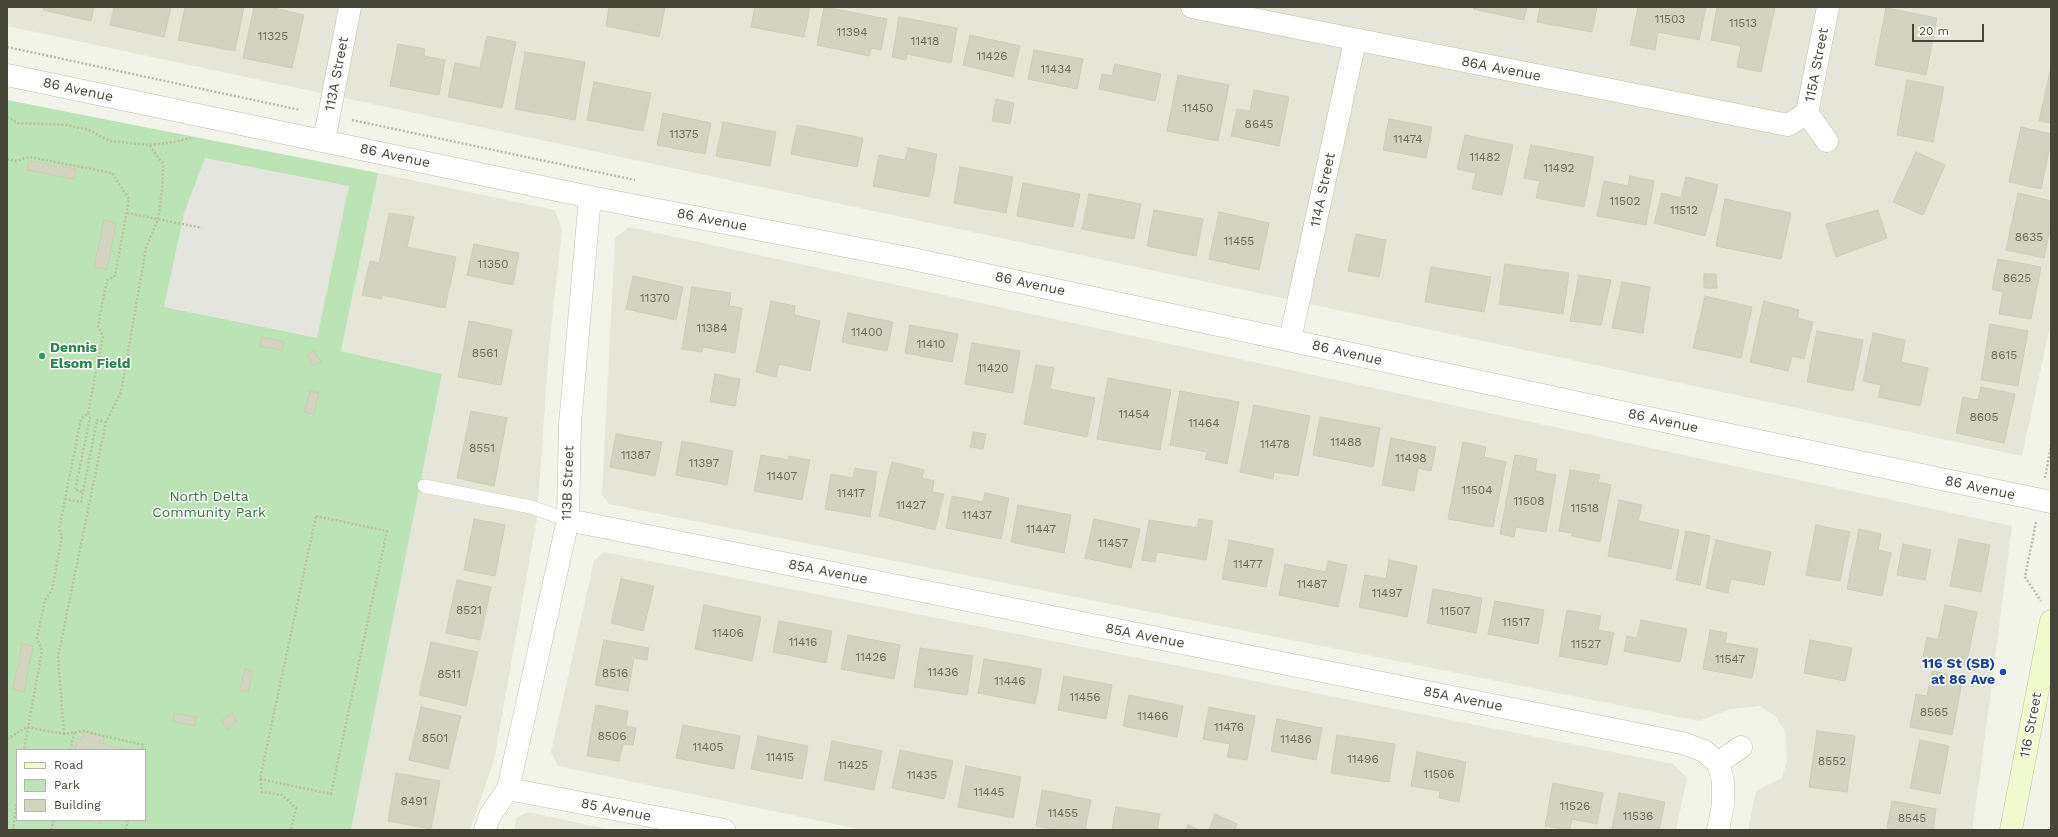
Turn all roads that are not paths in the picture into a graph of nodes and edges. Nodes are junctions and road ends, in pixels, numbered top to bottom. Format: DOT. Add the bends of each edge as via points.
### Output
graph roads {
  1 [pos="350,7"];
  2 [pos="1192,7"];
  3 [pos="1828,7"];
  4 [pos="1355,41"];
  5 [pos="7,75"];
  6 [pos="1807,113"];
  7 [pos="1827,140"];
  8 [pos="324,141"];
  9 [pos="590,197"];
  10 [pos="1290,340"];
  11 [pos="424,486"];
  12 [pos="2051,502"];
  13 [pos="568,520"];
  14 [pos="2047,612"];
  15 [pos="1741,747"];
  16 [pos="1718,763"];
  17 [pos="508,789"];
  18 [pos="485,830"];
  19 [pos="724,830"];
  20 [pos="1718,830"];
  21 [pos="2010,830"];
  1 -- 8 [label="street, 113A Street"];
  2 -- 4 [label="street, 86A Avenue"];
  3 -- 6 [label="street, 115A Street"];
  4 -- 6 [label="street, 86A Avenue" via="1788,125"];
  4 -- 10 [label="street, 114A Street"];
  5 -- 8 [label="street, 86 Avenue"];
  6 -- 7 [label="street, 115A Street"];
  8 -- 9 [label="street, 86 Avenue"];
  9 -- 10 [label="street, 86 Avenue" via="913,259"];
  9 -- 13 [label="street, 113B Street" via="570,424"];
  10 -- 12 [label="street, 86 Avenue"];
  11 -- 13 [label="lane" via="531,507"];
  13 -- 16 [label="street, 85A Avenue" via="1682,743 1704,751"];
  13 -- 17 [label="street, 113B Street"];
  14 -- 21 [label="street, 116 Street"];
  15 -- 16 [label="street"];
  16 -- 20 [label="street" via="1724,781"];
  17 -- 18 [label="street, 113B Street" via="490,815"];
  17 -- 19 [label="street, 85 Avenue"];
}
